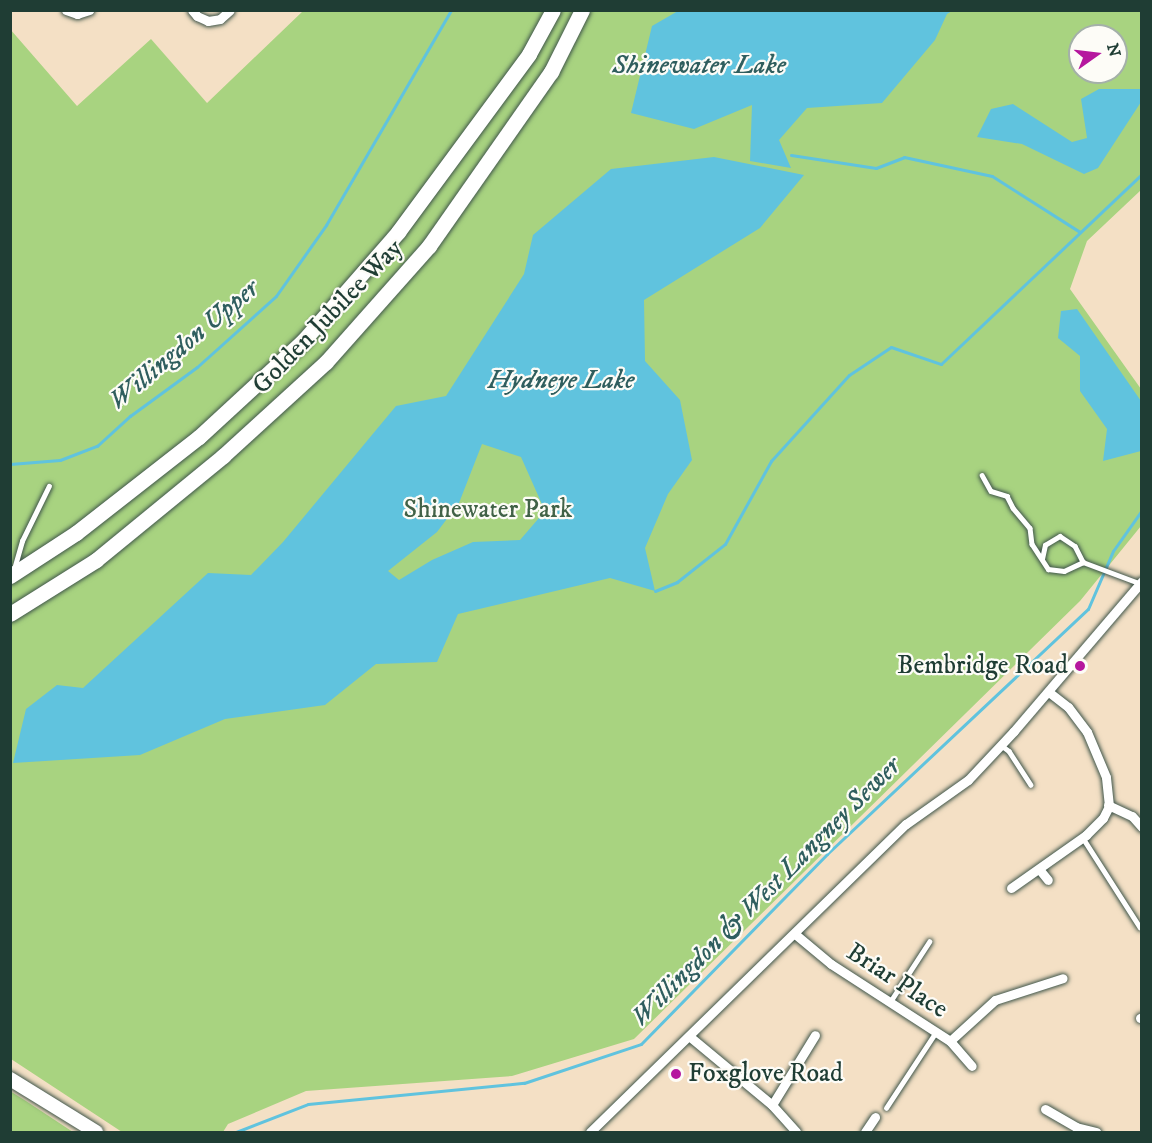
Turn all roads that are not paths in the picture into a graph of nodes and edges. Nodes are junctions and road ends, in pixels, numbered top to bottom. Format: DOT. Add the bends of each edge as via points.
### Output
graph roads {
  1 [pos="66,10"];
  2 [pos="89,10"];
  3 [pos="192,10"];
  4 [pos="230,10"];
  5 [pos="553,10"];
  6 [pos="582,10"];
  7 [pos="982,475"];
  8 [pos="49,486"];
  9 [pos="1042,561"];
  10 [pos="1083,562"];
  11 [pos="11,576"];
  12 [pos="1140,582"];
  13 [pos="10,614"];
  14 [pos="1049,692"];
  15 [pos="1001,745"];
  16 [pos="1031,784"];
  17 [pos="1108,805"];
  18 [pos="1142,827"];
  19 [pos="1083,838"];
  20 [pos="1039,869"];
  21 [pos="1048,880"];
  22 [pos="1011,888"];
  23 [pos="1140,927"];
  24 [pos="795,934"];
  25 [pos="930,942"];
  26 [pos="1063,978"];
  27 [pos="890,1002"];
  28 [pos="936,1032"];
  29 [pos="815,1035"];
  30 [pos="689,1036"];
  31 [pos="950,1041"];
  32 [pos="972,1066"];
  33 [pos="10,1078"];
  34 [pos="772,1106"];
  35 [pos="886,1108"];
  36 [pos="1045,1110"];
  37 [pos="875,1117"];
  38 [pos="96,1132"];
  39 [pos="590,1132"];
  40 [pos="796,1132"];
  41 [pos="865,1132"];
  42 [pos="1096,1132"];
  1 -- 2 [label="street" via="77,14"];
  3 -- 4 [label="street" via="208,21 220,19"];
  5 -- 11 [label="highway, Golden Jubilee Way" via="529,54 398,232 303,341 199,437 76,533"];
  6 -- 13 [label="highway, Golden Jubilee Way" via="551,72 429,246 326,362 223,456 96,560"];
  7 -- 9 [label="lane" via="991,491 1007,496 1030,528 1032,544"];
  8 -- 11 [label="lane" via="22,541"];
  9 -- 10 [label="lane" via="1054,571"];
  9 -- 10 [label="lane" via="1045,545 1060,536 1075,546"];
  10 -- 12 [label="lane"];
  12 -- 14 [label="street"];
  14 -- 15 [label="street"];
  14 -- 17 [label="street" via="1068,707 1087,732 1106,777"];
  15 -- 16 [label="lane"];
  15 -- 24 [label="street" via="968,780 906,824"];
  17 -- 18 [label="street" via="1132,816"];
  17 -- 19 [label="street" via="1103,818"];
  19 -- 20 [label="street"];
  19 -- 23 [label="lane"];
  20 -- 21 [label="street"];
  20 -- 22 [label="street"];
  24 -- 27 [label="street, Briar Place" via="831,964"];
  24 -- 30 [label="street"];
  25 -- 27 [label="lane"];
  26 -- 31 [label="street" via="995,1000"];
  27 -- 28 [label="street, Briar Place"];
  28 -- 31 [label="street, Briar Place"];
  28 -- 35 [label="lane"];
  29 -- 34 [label="street"];
  30 -- 34 [label="street"];
  30 -- 39 [label="street"];
  31 -- 32 [label="street, Briar Place"];
  33 -- 38 [label="main road"];
  34 -- 40 [label="street"];
  36 -- 42 [label="street" via="1076,1127"];
  37 -- 41 [label="street"];
}
